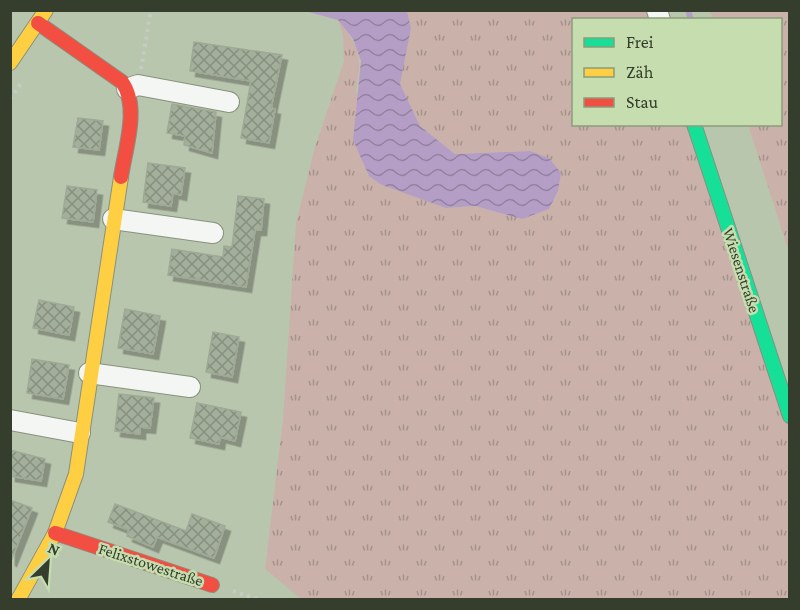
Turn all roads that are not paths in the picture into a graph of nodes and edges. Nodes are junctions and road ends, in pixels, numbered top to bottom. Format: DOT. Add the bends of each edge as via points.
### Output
graph roads {
  1 [pos="46,10"];
  2 [pos="38,23"];
  3 [pos="10,63"];
  4 [pos="133,87"];
  5 [pos="229,102"];
  6 [pos="695,126"];
  7 [pos="113,219"];
  8 [pos="213,233"];
  9 [pos="89,373"];
  10 [pos="190,387"];
  11 [pos="789,416"];
  12 [pos="10,420"];
  13 [pos="80,433"];
  14 [pos="55,533"];
  15 [pos="212,585"];
  16 [pos="18,600"];
  1 -- 2 [label="street"];
  2 -- 3 [label="street"];
  2 -- 4 [label="street"];
  4 -- 5 [label="street"];
  4 -- 7 [label="street"];
  6 -- 11 [label="street, Wiesenstraße"];
  7 -- 8 [label="street"];
  7 -- 9 [label="street"];
  9 -- 10 [label="street"];
  9 -- 13 [label="street"];
  12 -- 13 [label="street"];
  13 -- 14 [label="street" via="76,474"];
  14 -- 15 [label="street, Felixstowestraße"];
  14 -- 16 [label="street"];
}
